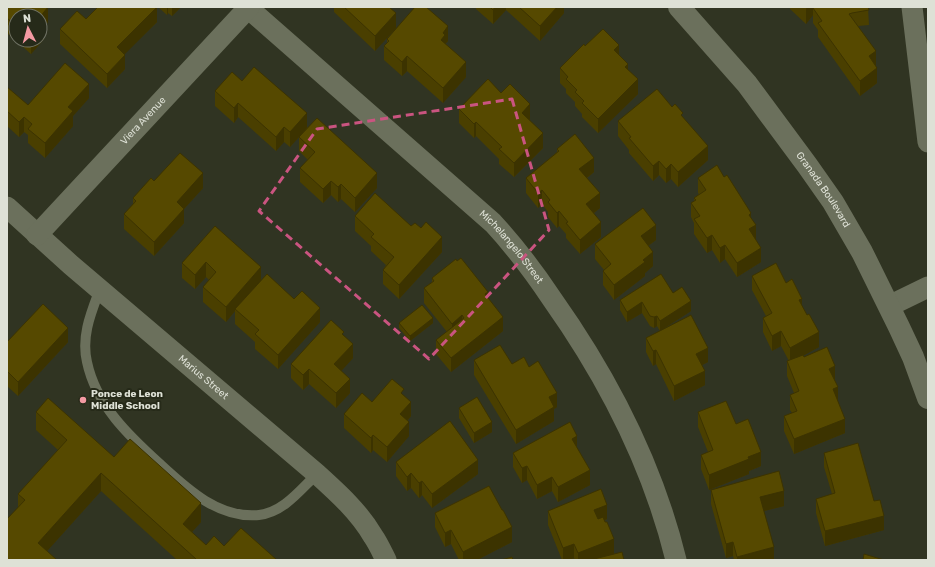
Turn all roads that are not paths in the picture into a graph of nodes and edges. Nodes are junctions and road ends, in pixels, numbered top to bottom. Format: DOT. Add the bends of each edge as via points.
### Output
graph roads {
  1 [pos="249,7"];
  2 [pos="679,7"];
  3 [pos="912,7"];
  4 [pos="928,142"];
  5 [pos="7,207"];
  6 [pos="37,235"];
  7 [pos="928,287"];
  8 [pos="100,289"];
  9 [pos="889,306"];
  10 [pos="928,398"];
  11 [pos="317,474"];
  12 [pos="386,560"];
  13 [pos="676,560"];
  1 -- 6 [label="street, Viera Avenue"];
  1 -- 13 [label="street, Michelangelo Street" via="493,223 522,256 572,327 615,401 649,476"];
  2 -- 9 [label="street, Granada Boulevard" via="747,84 807,164 845,222"];
  3 -- 4 [label="street"];
  5 -- 6 [label="street, Marius Street"];
  6 -- 8 [label="street, Marius Street"];
  7 -- 9 [label="street"];
  8 -- 11 [label="street, Marius Street"];
  8 -- 11 [label="lane" via="86,333 86,362 90,375 120,426 181,483 215,506 231,512 259,515 284,506"];
  9 -- 10 [label="street, Granada Boulevard"];
  11 -- 12 [label="street, Marius Street" via="349,505 372,534"];
}
